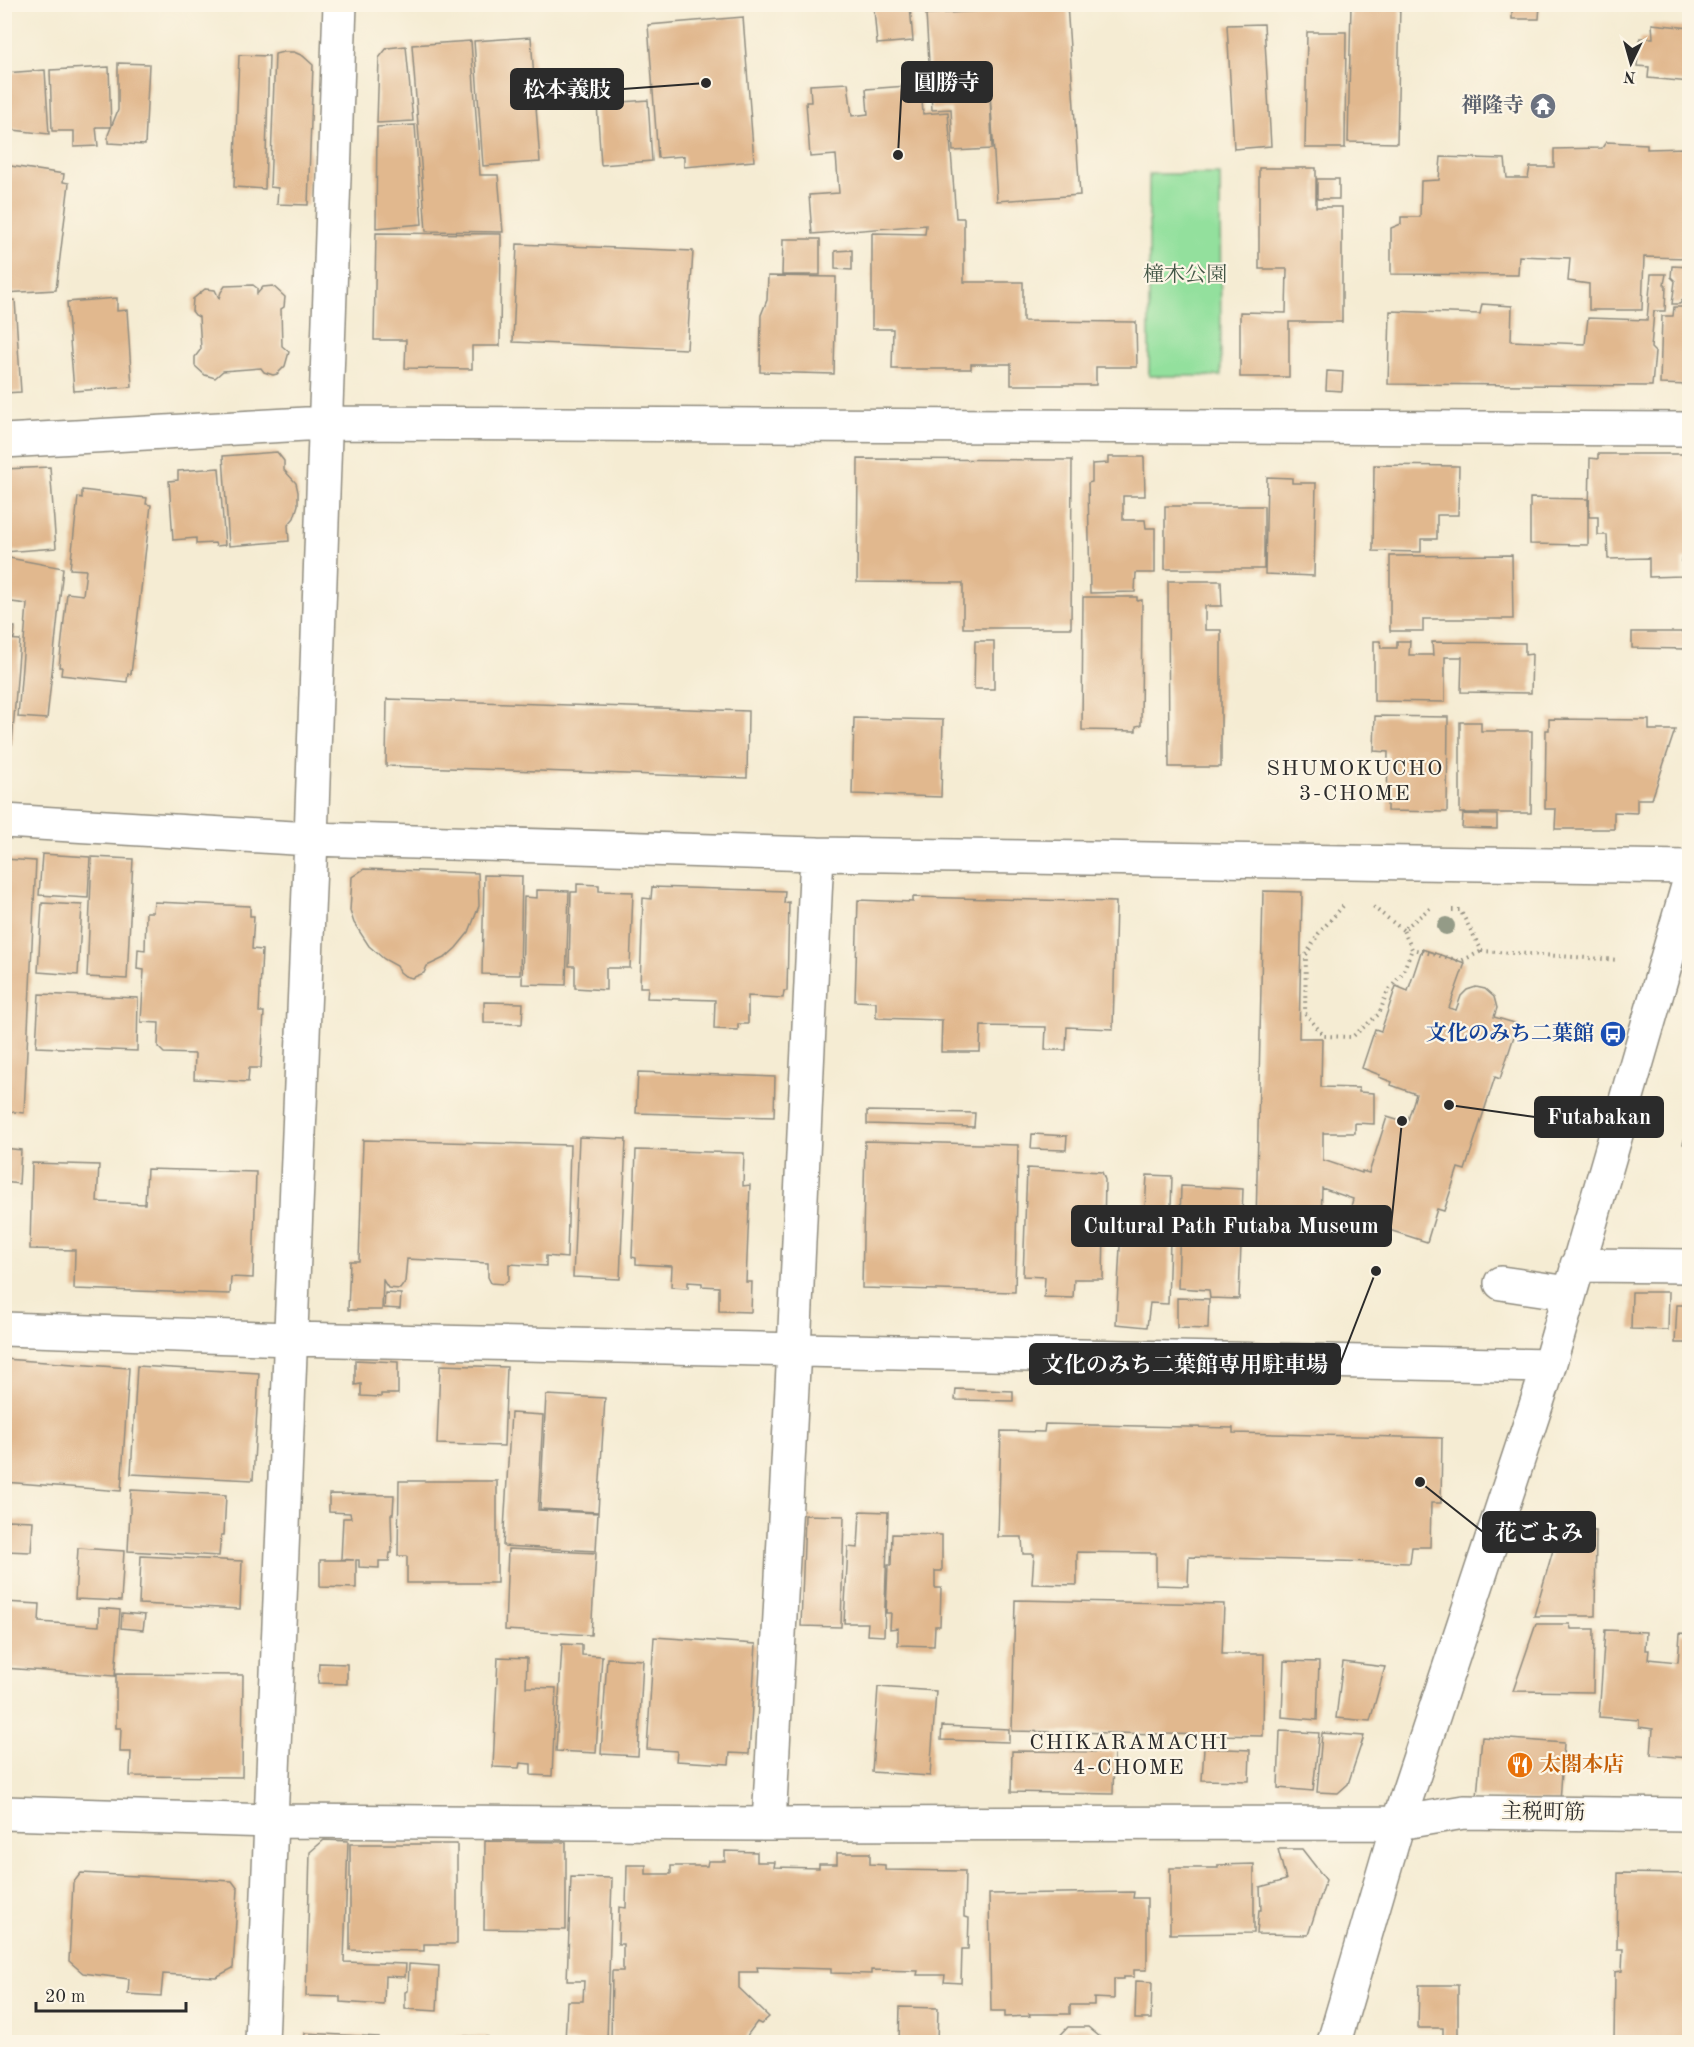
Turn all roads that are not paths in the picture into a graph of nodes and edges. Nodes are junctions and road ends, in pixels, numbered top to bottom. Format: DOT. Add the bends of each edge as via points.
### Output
graph roads {
  1 [pos="340,4"];
  2 [pos="324,423"];
  3 [pos="1689,429"];
  4 [pos="4,441"];
  5 [pos="4,820"];
  6 [pos="311,839"];
  7 [pos="817,854"];
  8 [pos="1689,867"];
  9 [pos="1689,879"];
  10 [pos="1689,1266"];
  11 [pos="1573,1279"];
  12 [pos="1501,1283"];
  13 [pos="4,1329"];
  14 [pos="290,1339"];
  15 [pos="794,1349"];
  16 [pos="1549,1366"];
  17 [pos="4,1813"];
  18 [pos="1689,1815"];
  19 [pos="272,1821"];
  20 [pos="1398,1823"];
  21 [pos="769,1824"];
  22 [pos="262,2043"];
  23 [pos="1334,2043"];
  1 -- 2 [label="street"];
  2 -- 3 [label="street"];
  2 -- 4 [label="street"];
  2 -- 6 [label="street"];
  5 -- 6 [label="street"];
  6 -- 7 [label="street"];
  6 -- 14 [label="street"];
  7 -- 8 [label="street"];
  7 -- 15 [label="street"];
  9 -- 11 [label="street"];
  10 -- 11 [label="street"];
  11 -- 12 [label="street"];
  11 -- 16 [label="street"];
  13 -- 14 [label="street"];
  14 -- 15 [label="street"];
  14 -- 19 [label="street"];
  15 -- 16 [label="street"];
  15 -- 21 [label="street"];
  16 -- 20 [label="street"];
  17 -- 19 [label="street, 主税町筋"];
  18 -- 20 [label="street, 主税町筋" via="1464,1812"];
  19 -- 21 [label="street, 主税町筋"];
  19 -- 22 [label="street"];
  20 -- 21 [label="street, 主税町筋"];
  20 -- 23 [label="street"];
}
